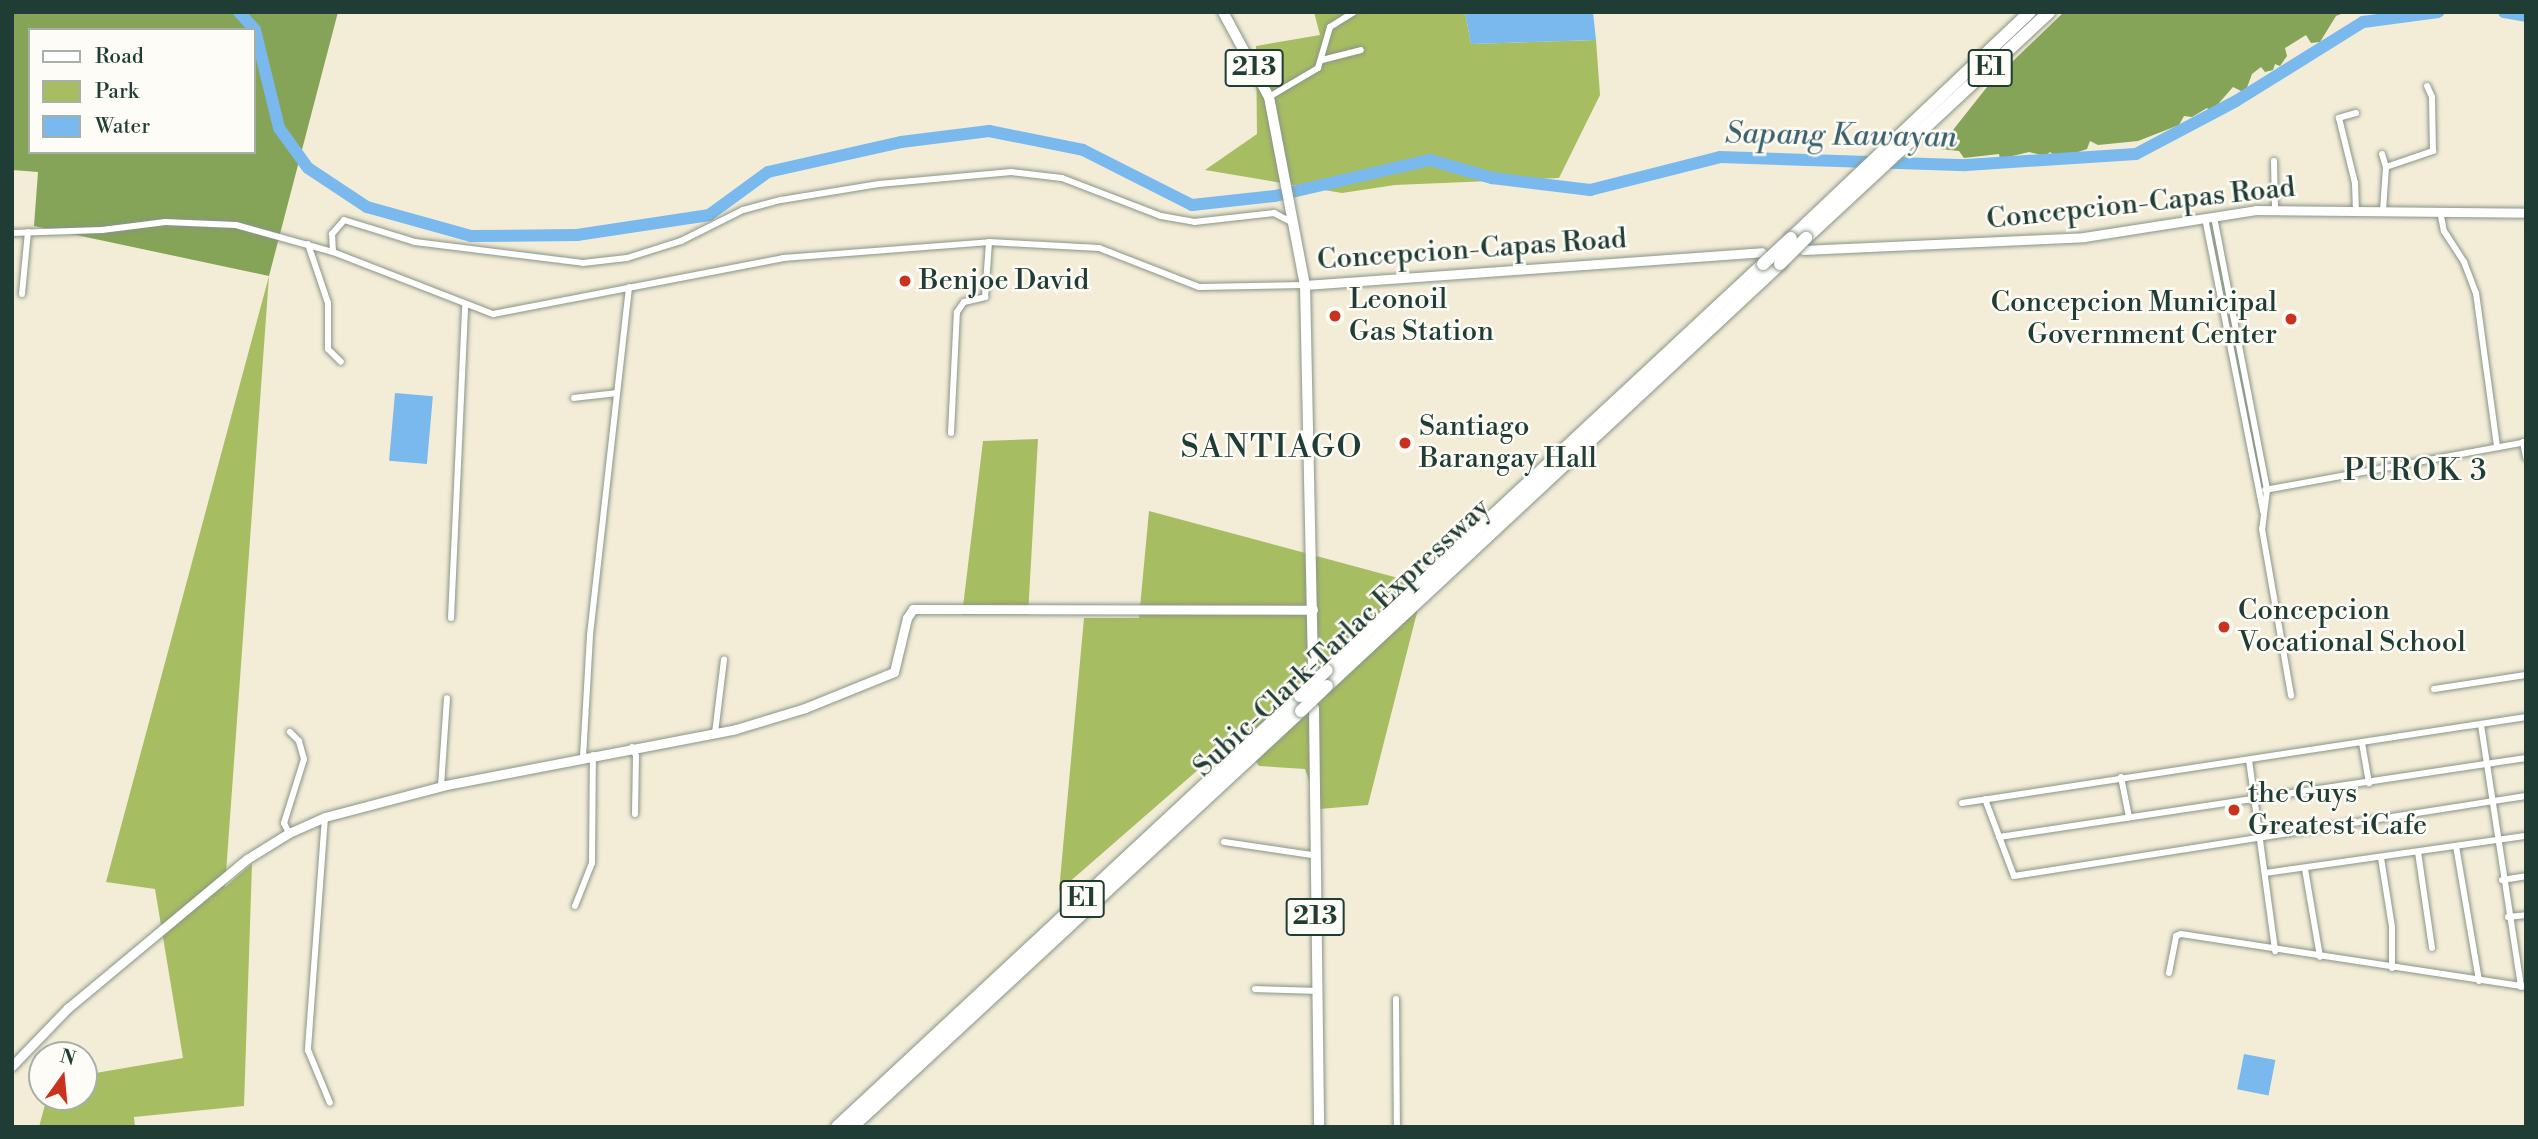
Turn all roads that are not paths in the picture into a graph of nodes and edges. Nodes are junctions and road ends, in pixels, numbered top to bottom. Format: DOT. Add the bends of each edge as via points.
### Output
graph roads {
  1 [pos="1223,12"];
  2 [pos="1354,12"];
  3 [pos="2030,12"];
  4 [pos="2049,12"];
  5 [pos="1361,50"];
  6 [pos="1322,60"];
  7 [pos="2427,86"];
  8 [pos="1269,97"];
  9 [pos="2356,113"];
  10 [pos="2382,154"];
  11 [pos="2274,161"];
  12 [pos="2386,167"];
  13 [pos="2275,210"];
  14 [pos="2356,210"];
  15 [pos="2383,211"];
  16 [pos="2440,211"];
  17 [pos="2526,213"];
  18 [pos="2210,217"];
  19 [pos="1293,219"];
  20 [pos="28,232"];
  21 [pos="12,233"];
  22 [pos="989,242"];
  23 [pos="308,244"];
  24 [pos="1805,244"];
  25 [pos="333,252"];
  26 [pos="1763,258"];
  27 [pos="1305,285"];
  28 [pos="629,287"];
  29 [pos="22,294"];
  30 [pos="465,304"];
  31 [pos="341,362"];
  32 [pos="617,393"];
  33 [pos="574,398"];
  34 [pos="951,433"];
  35 [pos="2524,442"];
  36 [pos="2497,447"];
  37 [pos="2526,458"];
  38 [pos="2267,490"];
  39 [pos="2256,491"];
  40 [pos="2264,514"];
  41 [pos="1313,610"];
  42 [pos="452,618"];
  43 [pos="724,660"];
  44 [pos="1313,674"];
  45 [pos="2526,675"];
  46 [pos="2434,689"];
  47 [pos="2291,696"];
  48 [pos="447,698"];
  49 [pos="1307,710"];
  50 [pos="2526,717"];
  51 [pos="2481,726"];
  52 [pos="290,732"];
  53 [pos="715,733"];
  54 [pos="2362,743"];
  55 [pos="632,747"];
  56 [pos="588,756"];
  57 [pos="2526,758"];
  58 [pos="2249,760"];
  59 [pos="2486,765"];
  60 [pos="2121,777"];
  61 [pos="2369,783"];
  62 [pos="441,786"];
  63 [pos="2526,796"];
  64 [pos="1985,799"];
  65 [pos="2255,799"];
  66 [pos="2490,802"];
  67 [pos="1962,803"];
  68 [pos="635,814"];
  69 [pos="326,817"];
  70 [pos="2129,817"];
  71 [pos="289,833"];
  72 [pos="2526,836"];
  73 [pos="1999,837"];
  74 [pos="2260,837"];
  75 [pos="2495,840"];
  76 [pos="1224,842"];
  77 [pos="2456,846"];
  78 [pos="2418,852"];
  79 [pos="1312,855"];
  80 [pos="2381,858"];
  81 [pos="2305,869"];
  82 [pos="2265,873"];
  83 [pos="2526,876"];
  84 [pos="2502,880"];
  85 [pos="575,906"];
  86 [pos="2526,915"];
  87 [pos="2508,917"];
  88 [pos="2432,948"];
  89 [pos="2275,951"];
  90 [pos="2526,956"];
  91 [pos="2320,957"];
  92 [pos="2515,957"];
  93 [pos="2392,968"];
  94 [pos="2169,974"];
  95 [pos="2479,981"];
  96 [pos="2524,987"];
  97 [pos="1255,989"];
  98 [pos="1317,991"];
  99 [pos="1396,999"];
  100 [pos="12,1066"];
  101 [pos="330,1104"];
  102 [pos="837,1127"];
  103 [pos="852,1127"];
  104 [pos="1319,1127"];
  105 [pos="1397,1127"];
  1 -- 8 [label="main road, Concepcion-Capas Road / 213"];
  2 -- 6 [label="street" via="1330,27"];
  3 -- 26 [label="highway, Subic-Clark-Tarlac Expressway / E1, bridge" via="1791,237"];
  4 -- 24 [label="highway, Subic-Clark-Tarlac Expressway / E1"];
  5 -- 6 [label="street"];
  6 -- 8 [label="street" via="1311,74"];
  7 -- 12 [label="street" via="2432,97 2433,151"];
  8 -- 19 [label="main road, Concepcion-Capas Road / 213"];
  9 -- 14 [label="street" via="2339,118 2355,183"];
  10 -- 12 [label="street"];
  11 -- 13 [label="street"];
  12 -- 15 [label="street"];
  13 -- 14 [label="street, Concepcion-Capas Road"];
  13 -- 18 [label="street, Concepcion-Capas Road"];
  14 -- 15 [label="street, Concepcion-Capas Road"];
  15 -- 16 [label="street, Concepcion-Capas Road"];
  16 -- 17 [label="street, Concepcion-Capas Road"];
  16 -- 36 [label="street" via="2444,231 2464,262 2476,293"];
  18 -- 24 [label="street, Concepcion-Capas Road" via="2084,237"];
  18 -- 38 [label="street"];
  18 -- 39 [label="street"];
  19 -- 25 [label="street" via="1274,213 1194,222 1161,215 1062,178 1011,172 879,184 781,200 743,210 681,241 627,258 583,263 415,242 344,220 332,234"];
  19 -- 27 [label="main road, Concepcion-Capas Road / 213"];
  20 -- 21 [label="street"];
  20 -- 23 [label="street" via="196,221 236,225"];
  20 -- 29 [label="street"];
  22 -- 27 [label="street" via="1099,248 1199,287"];
  22 -- 28 [label="street" via="783,258"];
  22 -- 34 [label="street" via="985,297 964,302 957,312"];
  23 -- 25 [label="street"];
  23 -- 31 [label="street" via="328,303 328,349"];
  24 -- 49 [label="highway, Subic-Clark-Tarlac Expressway / E1, bridge" via="1327,686"];
  25 -- 30 [label="street"];
  26 -- 27 [label="street, Concepcion-Capas Road"];
  26 -- 102 [label="highway, Subic-Clark-Tarlac Expressway / E1, bridge"];
  27 -- 41 [label="main road, 213"];
  28 -- 30 [label="street" via="499,313"];
  28 -- 32 [label="street"];
  30 -- 42 [label="street"];
  32 -- 33 [label="street"];
  32 -- 56 [label="street" via="590,635"];
  35 -- 36 [label="street"];
  35 -- 37 [label="street"];
  36 -- 38 [label="street"];
  38 -- 39 [label="street"];
  38 -- 40 [label="street"];
  39 -- 40 [label="street"];
  40 -- 47 [label="street" via="2265,550"];
  41 -- 44 [label="main road, 213"];
  41 -- 53 [label="street" via="913,609 907,618 898,667 891,674 776,718"];
  43 -- 53 [label="street"];
  45 -- 46 [label="street"];
  48 -- 62 [label="street"];
  49 -- 79 [label="main road, 213"];
  49 -- 103 [label="highway, Subic-Clark-Tarlac Expressway / E1"];
  50 -- 51 [label="street"];
  51 -- 54 [label="street"];
  51 -- 59 [label="street"];
  52 -- 71 [label="street" via="299,741 304,759 284,823"];
  53 -- 55 [label="street"];
  54 -- 58 [label="street"];
  54 -- 61 [label="street"];
  55 -- 56 [label="street"];
  55 -- 68 [label="street" via="636,756"];
  56 -- 62 [label="street"];
  56 -- 85 [label="street" via="592,863"];
  57 -- 59 [label="street"];
  58 -- 60 [label="street"];
  58 -- 65 [label="street"];
  59 -- 61 [label="street"];
  59 -- 66 [label="street"];
  60 -- 64 [label="street"];
  60 -- 70 [label="street"];
  61 -- 65 [label="street"];
  62 -- 69 [label="street"];
  63 -- 66 [label="street"];
  64 -- 67 [label="street"];
  64 -- 73 [label="street"];
  65 -- 70 [label="street"];
  65 -- 74 [label="street"];
  66 -- 74 [label="street"];
  66 -- 75 [label="street"];
  69 -- 71 [label="street"];
  69 -- 101 [label="street" via="308,1050"];
  70 -- 73 [label="street"];
  71 -- 100 [label="street" via="247,859 68,1008"];
  72 -- 75 [label="street"];
  73 -- 74 [label="street" via="2014,876"];
  74 -- 82 [label="street"];
  75 -- 77 [label="street"];
  75 -- 84 [label="street"];
  76 -- 79 [label="street"];
  77 -- 78 [label="street"];
  77 -- 95 [label="street"];
  78 -- 80 [label="street"];
  78 -- 88 [label="street"];
  79 -- 98 [label="main road, 213"];
  80 -- 81 [label="street"];
  80 -- 93 [label="street" via="2392,927"];
  81 -- 82 [label="street"];
  81 -- 91 [label="street"];
  82 -- 89 [label="street"];
  83 -- 84 [label="street"];
  84 -- 87 [label="street"];
  86 -- 87 [label="street"];
  87 -- 92 [label="street"];
  89 -- 91 [label="street"];
  89 -- 94 [label="street" via="2178,934"];
  90 -- 92 [label="street"];
  91 -- 93 [label="street"];
  92 -- 96 [label="street"];
  93 -- 95 [label="street"];
  95 -- 96 [label="street"];
  97 -- 98 [label="street"];
  98 -- 104 [label="main road, 213"];
  99 -- 105 [label="street"];
}
